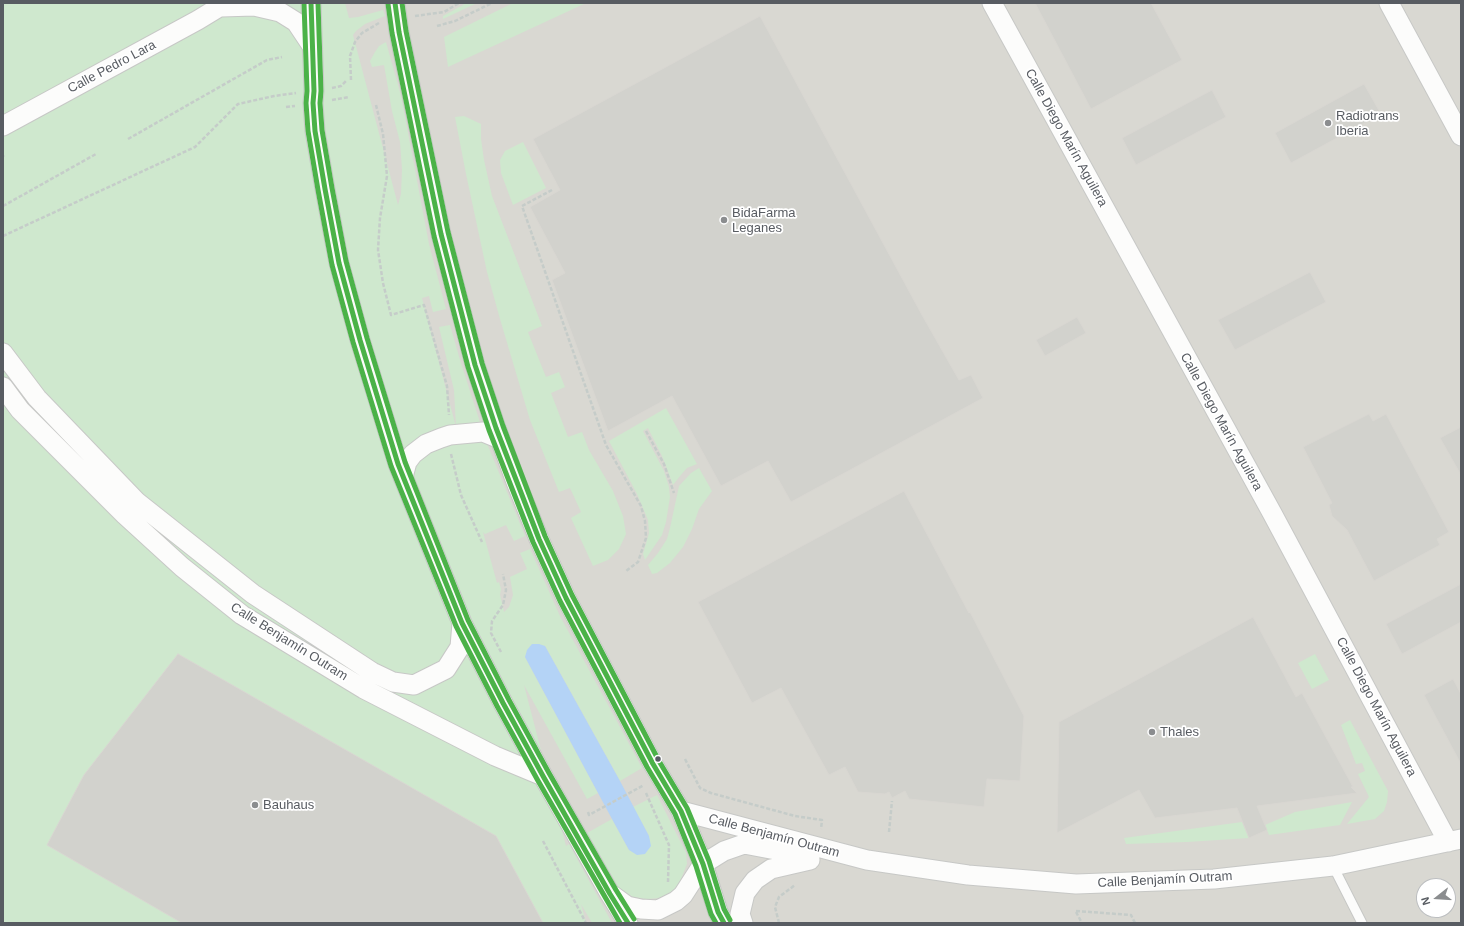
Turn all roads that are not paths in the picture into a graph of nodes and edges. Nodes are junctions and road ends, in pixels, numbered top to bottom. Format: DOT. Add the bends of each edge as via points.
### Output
graph roads {
  1 [pos="311,3"];
  2 [pos="395,3"];
  3 [pos="992,3"];
  4 [pos="1389,3"];
  5 [pos="227,4"];
  6 [pos="312,46"];
  7 [pos="3,126"];
  8 [pos="1461,136"];
  9 [pos="3,353"];
  10 [pos="3,388"];
  11 [pos="500,439"];
  12 [pos="403,477"];
  13 [pos="462,623"];
  14 [pos="543,776"];
  15 [pos="681,811"];
  16 [pos="1454,840"];
  17 [pos="815,859"];
  18 [pos="867,860"];
  19 [pos="703,864"];
  20 [pos="1333,866"];
  21 [pos="610,894"];
  22 [pos="628,923"];
  23 [pos="724,923"];
  24 [pos="743,923"];
  25 [pos="1362,923"];
  1 -- 6 [label="street"];
  2 -- 11 [label="street" via="441,234 475,365"];
  3 -- 16 [label="street, Calle Diego Marín Aguilera"];
  4 -- 8 [label="street"];
  5 -- 6 [label="street" via="254,6 280,12 296,22"];
  5 -- 7 [label="street, Calle Pedro Lara"];
  6 -- 12 [label="street" via="315,131 339,263 378,404"];
  9 -- 13 [label="street, Calle Benjamín Outram" via="37,398 137,502 253,594 372,672 393,682 414,685 446,669 460,647"];
  10 -- 14 [label="street, Calle Benjamín Outram" via="20,410 125,515 182,567 242,615 364,689 495,756"];
  11 -- 12 [label="street" via="483,432 441,438 426,444 413,454 407,462"];
  11 -- 15 [label="street" via="539,539 566,598 653,764"];
  12 -- 13 [label="street"];
  13 -- 14 [label="street"];
  14 -- 21 [label="street"];
  15 -- 18 [label="street, Calle Benjamín Outram"];
  15 -- 19 [label="street"];
  16 -- 20 [label="street, Calle Benjamín Outram"];
  17 -- 18 [label="street, Calle Benjamín Outram"];
  17 -- 19 [label="street, Calle Benjamín Outram" via="744,844 724,851"];
  17 -- 24 [label="street" via="771,869 756,880 745,893 740,914"];
  18 -- 20 [label="street, Calle Benjamín Outram" via="968,875 1076,884 1214,879"];
  19 -- 21 [label="street" via="683,895 658,910 626,906"];
  19 -- 23 [label="street"];
  20 -- 25 [label="lane"];
  21 -- 22 [label="street"];
}
